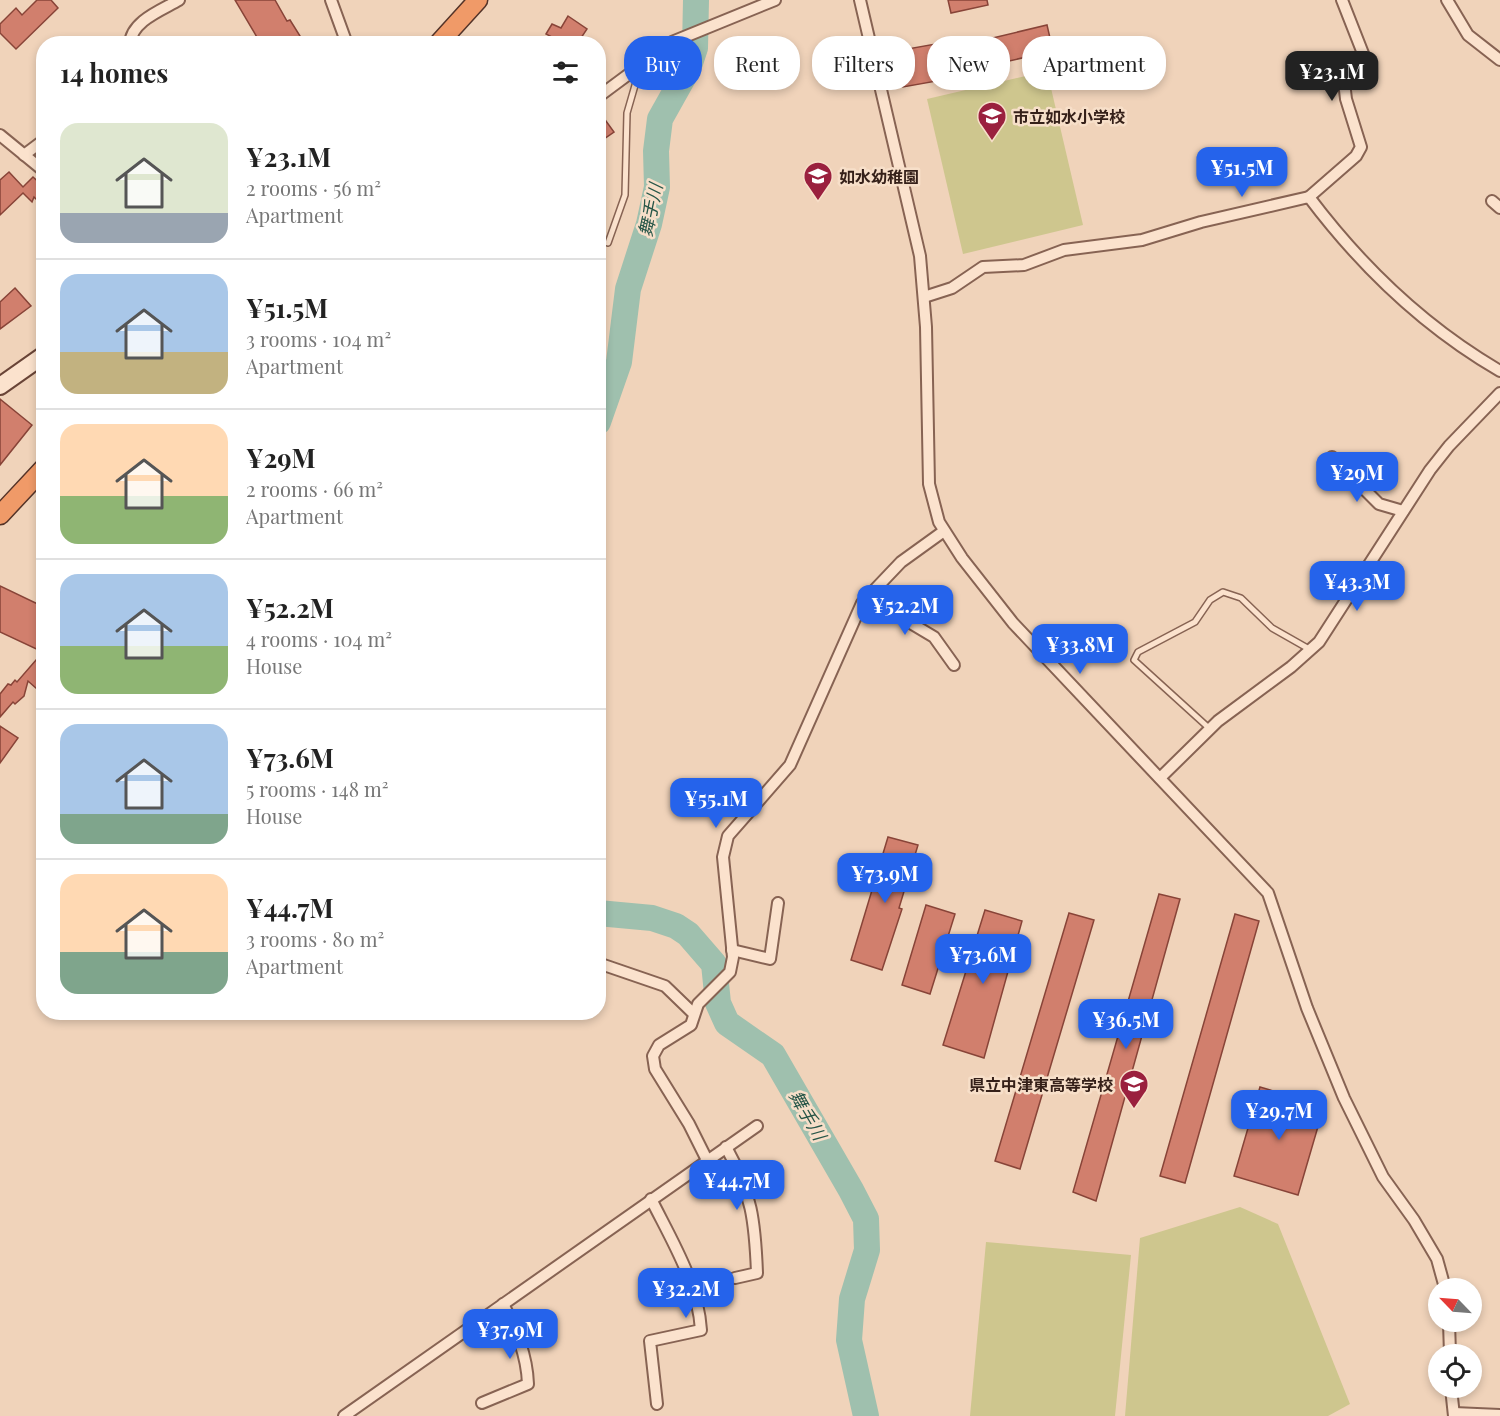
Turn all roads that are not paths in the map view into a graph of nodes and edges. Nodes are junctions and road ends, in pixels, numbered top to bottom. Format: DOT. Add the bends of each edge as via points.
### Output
graph roads {
  1 [pos="179,0"];
  2 [pos="331,0"];
  3 [pos="478,0"];
  4 [pos="776,0"];
  5 [pos="860,0"];
  6 [pos="1342,0"];
  7 [pos="1447,0"];
  8 [pos="131,36"];
  9 [pos="344,36"];
  10 [pos="445,36"];
  11 [pos="685,36"];
  12 [pos="1500,60"];
  13 [pos="624,78"];
  14 [pos="633,90"];
  15 [pos="606,91"];
  16 [pos="0,135"];
  17 [pos="36,146"];
  18 [pos="24,155"];
  19 [pos="36,165"];
  20 [pos="1309,197"];
  21 [pos="608,243"];
  22 [pos="924,297"];
  23 [pos="36,361"];
  24 [pos="1500,371"];
  25 [pos="0,386"];
  26 [pos="1500,393"];
  27 [pos="1332,457"];
  28 [pos="36,477"];
  29 [pos="1403,511"];
  30 [pos="0,515"];
  31 [pos="944,531"];
  32 [pos="867,597"];
  33 [pos="1310,650"];
  34 [pos="954,665"];
  35 [pos="1210,729"];
  36 [pos="1160,778"];
  37 [pos="778,903"];
  38 [pos="732,950"];
  39 [pos="606,966"];
  40 [pos="694,1014"];
  41 [pos="757,1126"];
  42 [pos="726,1147"];
  43 [pos="707,1160"];
  44 [pos="651,1199"];
  45 [pos="735,1278"];
  46 [pos="1442,1278"];
  47 [pos="503,1304"];
  48 [pos="1452,1398"];
  49 [pos="482,1403"];
  50 [pos="657,1404"];
  51 [pos="1454,1415"];
  52 [pos="1500,1415"];
  53 [pos="344,1416"];
  1 -- 8 [label="street" via="139,24"];
  2 -- 9 [label="street"];
  3 -- 10 [label="highway"];
  4 -- 11 [label="street"];
  5 -- 22 [label="street" via="917,236"];
  6 -- 20 [label="street" via="1364,56 1363,63 1344,82 1361,147 1356,156"];
  7 -- 12 [label="street" via="1468,35"];
  13 -- 15 [label="street"];
  14 -- 21 [label="lane" via="627,113 625,195"];
  16 -- 18 [label="street"];
  17 -- 18 [label="street"];
  18 -- 19 [label="street"];
  20 -- 22 [label="street" via="1142,240 1073,248 1024,265 982,267 952,288"];
  20 -- 24 [label="street" via="1340,238 1407,303 1452,341"];
  22 -- 31 [label="street" via="929,484 935,513"];
  23 -- 25 [label="main road"];
  26 -- 29 [label="street" via="1449,446"];
  27 -- 29 [label="street" via="1378,504"];
  28 -- 30 [label="highway"];
  29 -- 33 [label="street" via="1340,612"];
  31 -- 32 [label="street" via="901,562"];
  31 -- 36 [label="street" via="1001,609"];
  32 -- 34 [label="street" via="934,637"];
  32 -- 38 [label="street" via="790,765 728,836 723,857"];
  33 -- 35 [label="street"];
  33 -- 35 [label="lane" via="1272,628 1241,597 1223,592 1212,597 1196,622 1138,652 1134,660 1137,665 1168,688"];
  35 -- 36 [label="street"];
  36 -- 46 [label="street" via="1268,893 1307,1008 1344,1098 1383,1178 1437,1259"];
  37 -- 38 [label="street" via="770,958"];
  38 -- 40 [label="street" via="730,972 698,1004"];
  39 -- 40 [label="street" via="665,986"];
  40 -- 43 [label="street" via="687,1029 659,1045 653,1062"];
  41 -- 42 [label="street"];
  42 -- 43 [label="street"];
  42 -- 45 [label="street" via="744,1179 756,1227 757,1274"];
  43 -- 44 [label="street"];
  44 -- 47 [label="street"];
  44 -- 50 [label="street" via="684,1265 699,1308 701,1330 650,1341"];
  47 -- 49 [label="street" via="516,1329 528,1384"];
  47 -- 53 [label="street"];
  48 -- 51 [label="street"];
  51 -- 52 [label="street"];
}
